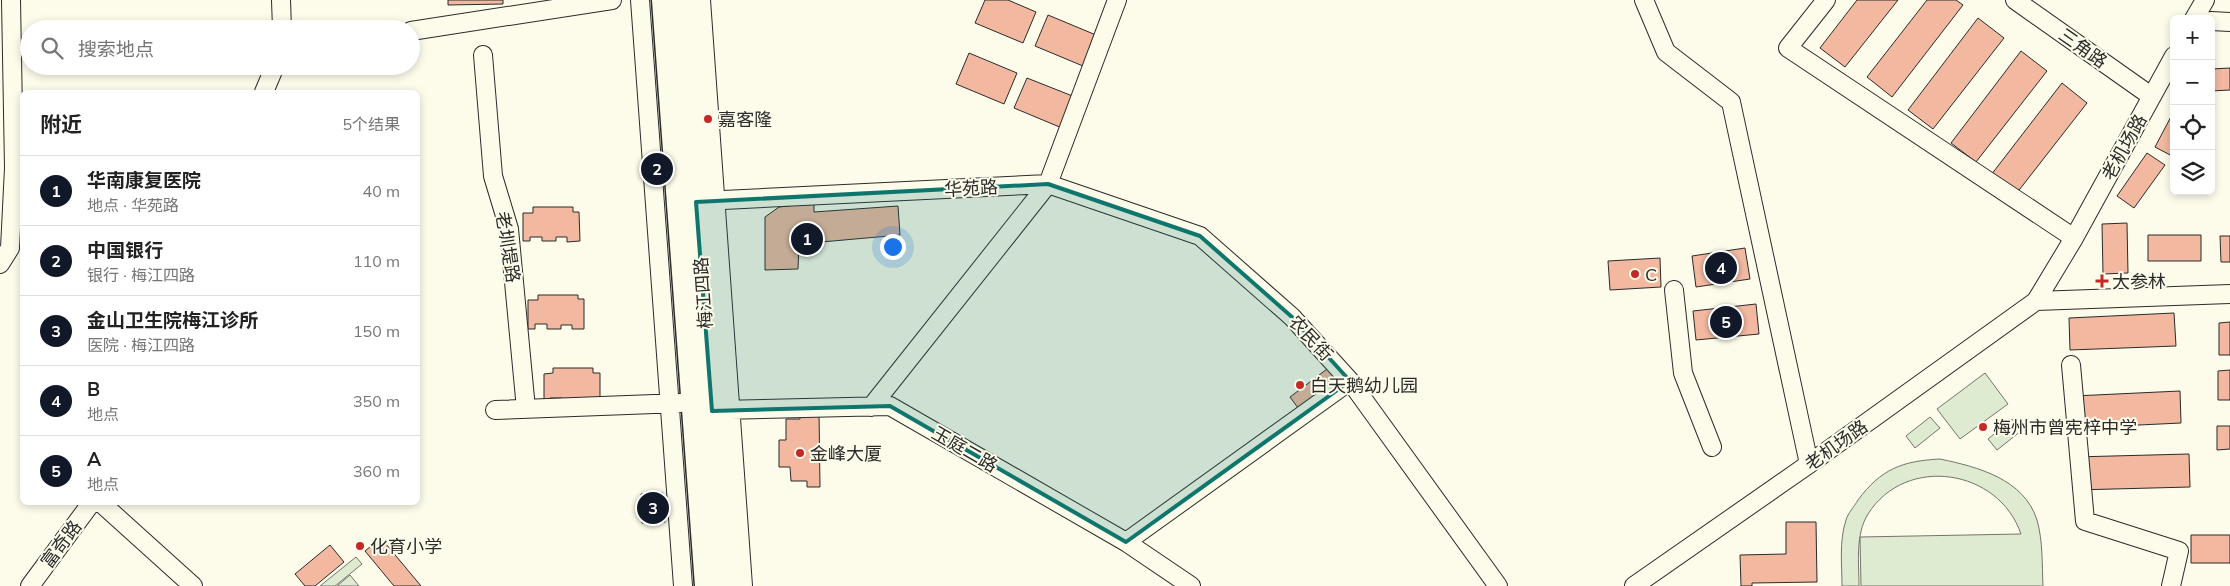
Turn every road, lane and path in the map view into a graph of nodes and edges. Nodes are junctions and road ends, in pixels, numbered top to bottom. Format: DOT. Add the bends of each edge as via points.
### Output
graph roads {
  1 [pos="11,0"];
  2 [pos="281,0"];
  3 [pos="612,0"];
  4 [pos="640,0"];
  5 [pos="663,0"];
  6 [pos="682,0"];
  7 [pos="701,0"];
  8 [pos="1117,0"];
  9 [pos="1644,0"];
  10 [pos="1826,0"];
  11 [pos="2016,0"];
  12 [pos="2205,0"];
  13 [pos="2196,15"];
  14 [pos="282,20"];
  15 [pos="2215,21"];
  16 [pos="2230,22"];
  17 [pos="420,30"];
  18 [pos="483,55"];
  19 [pos="2172,60"];
  20 [pos="271,75"];
  21 [pos="265,90"];
  22 [pos="2151,96"];
  23 [pos="12,168"];
  24 [pos="1048,184"];
  25 [pos="696,202"];
  26 [pos="2074,238"];
  27 [pos="0,264"];
  28 [pos="1674,290"];
  29 [pos="2230,294"];
  30 [pos="2036,302"];
  31 [pos="2071,365"];
  32 [pos="1350,381"];
  33 [pos="712,406"];
  34 [pos="871,407"];
  35 [pos="526,409"];
  36 [pos="495,410"];
  37 [pos="1712,447"];
  38 [pos="1809,464"];
  39 [pos="90,505"];
  40 [pos="103,505"];
  41 [pos="1126,542"];
  42 [pos="30,586"];
  43 [pos="193,586"];
  44 [pos="683,586"];
  45 [pos="706,586"];
  46 [pos="725,586"];
  47 [pos="743,586"];
  48 [pos="1191,586"];
  49 [pos="1498,586"];
  50 [pos="1634,586"];
  51 [pos="2171,586"];
  1 -- 23 [label="street"];
  2 -- 14 [label="street"];
  3 -- 17 [label="street"];
  4 -- 44 [label="street"];
  5 -- 45 [label="main road, 梅江四路"];
  6 -- 25 [label="main road, 梅江四路"];
  7 -- 47 [label="street"];
  8 -- 24 [label="street"];
  9 -- 38 [label="street" via="1666,52 1730,102"];
  10 -- 26 [label="street" via="1788,48"];
  11 -- 22 [label="street, 三角路"];
  12 -- 13 [label="street"];
  15 -- 16 [label="street"];
  18 -- 35 [label="street, 老圳堤路" via="493,176 509,229"];
  19 -- 22 [label="street, 老机场路"];
  20 -- 21 [label="street"];
  22 -- 26 [label="street, 老机场路"];
  23 -- 27 [label="street" via="10,248"];
  24 -- 25 [label="street, 华苑路"];
  24 -- 32 [label="street, 农民街" via="1200,236 1292,317"];
  24 -- 34 [label="street"];
  25 -- 33 [label="main road, 梅江四路"];
  26 -- 30 [label="street, 老机场路"];
  28 -- 37 [label="street" via="1683,373"];
  29 -- 30 [label="street"];
  30 -- 38 [label="street, 老机场路"];
  31 -- 51 [label="street" via="2085,522 2179,551"];
  32 -- 41 [label="street"];
  32 -- 49 [label="street, 农民街"];
  33 -- 34 [label="street, 玉庭二路"];
  33 -- 35 [label="street, 玉庭二路"];
  33 -- 46 [label="main road, 梅江四路"];
  34 -- 41 [label="street, 玉庭二路" via="890,406"];
  35 -- 36 [label="street, 玉庭二路"];
  38 -- 50 [label="street, 老机场路"];
  39 -- 42 [label="street, 富奇路"];
  40 -- 43 [label="street"];
  41 -- 48 [label="street, 玉庭二路"];
}
